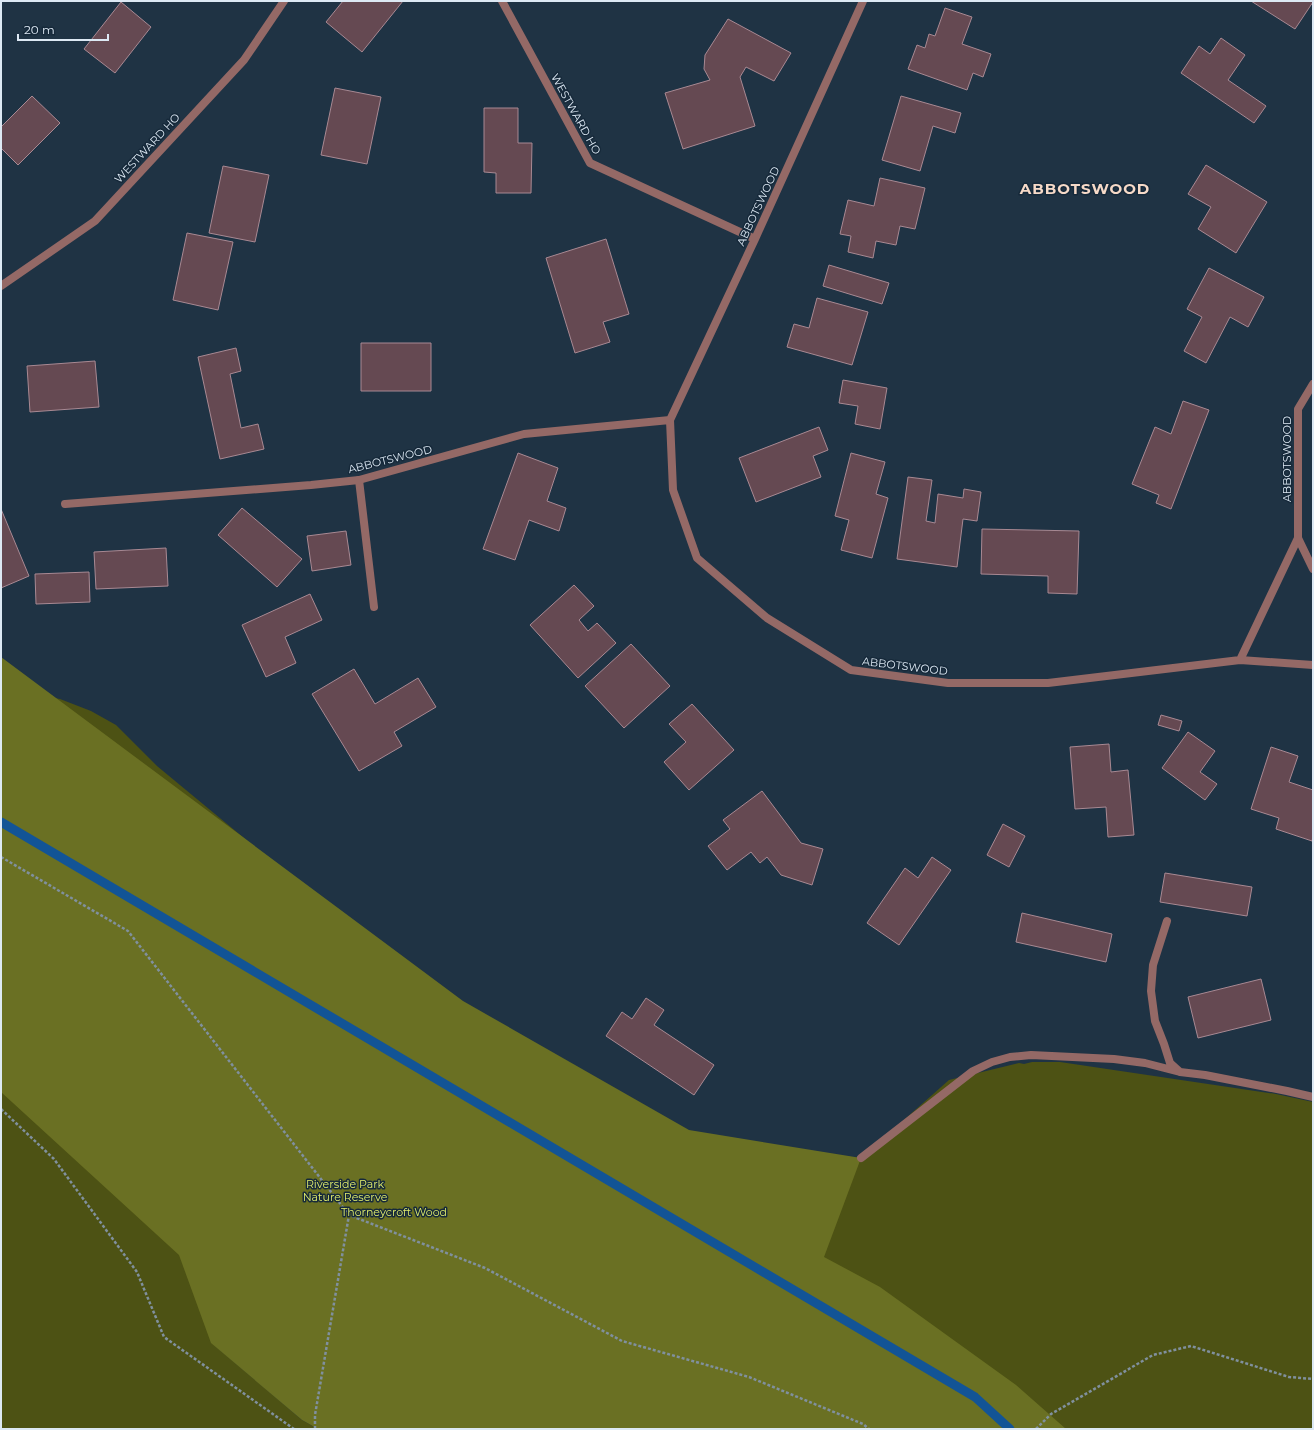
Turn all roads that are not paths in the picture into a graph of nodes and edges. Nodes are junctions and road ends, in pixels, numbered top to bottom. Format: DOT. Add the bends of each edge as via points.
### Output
graph roads {
  1 [pos="284,1"];
  2 [pos="502,1"];
  3 [pos="863,1"];
  4 [pos="755,240"];
  5 [pos="1,286"];
  6 [pos="1313,384"];
  7 [pos="670,420"];
  8 [pos="359,480"];
  9 [pos="65,504"];
  10 [pos="1298,538"];
  11 [pos="1313,570"];
  12 [pos="374,607"];
  13 [pos="1240,660"];
  14 [pos="1313,665"];
  15 [pos="1167,921"];
  16 [pos="1180,1072"];
  17 [pos="1313,1097"];
  18 [pos="861,1158"];
  1 -- 5 [label="street, WESTWARD HO" via="244,60 95,221"];
  2 -- 4 [label="street, WESTWARD HO" via="590,163"];
  3 -- 4 [label="street, ABBOTSWOOD"];
  4 -- 7 [label="street, ABBOTSWOOD"];
  6 -- 10 [label="street, ABBOTSWOOD" via="1298,409"];
  7 -- 8 [label="street, ABBOTSWOOD" via="524,434"];
  7 -- 13 [label="street, ABBOTSWOOD" via="673,490 697,558 767,618 851,670 948,683 1048,683"];
  8 -- 9 [label="street, ABBOTSWOOD"];
  8 -- 12 [label="street"];
  10 -- 11 [label="street, ABBOTSWOOD"];
  10 -- 13 [label="street, ABBOTSWOOD"];
  13 -- 14 [label="street, ABBOTSWOOD"];
  15 -- 16 [label="street" via="1154,965 1151,990 1155,1021 1170,1063"];
  16 -- 17 [label="street" via="1288,1090"];
  16 -- 18 [label="street" via="1145,1063 1114,1059 1032,1055 1010,1057 973,1071"];
}
